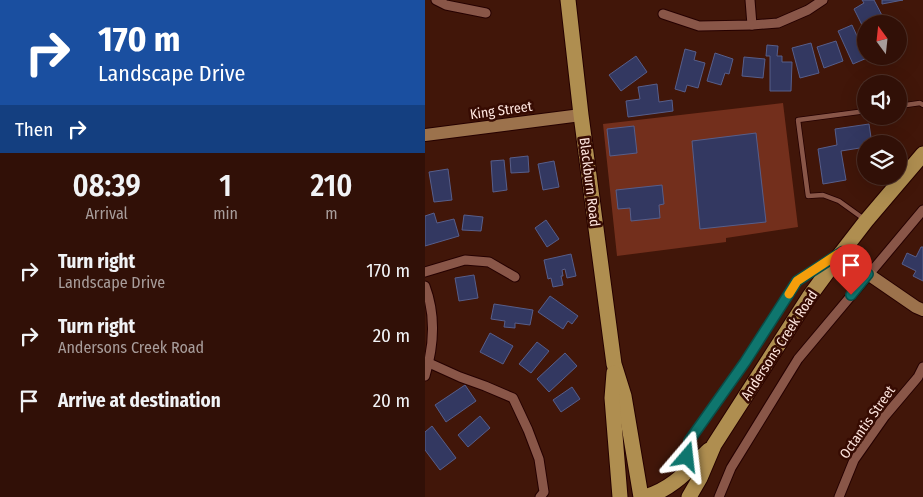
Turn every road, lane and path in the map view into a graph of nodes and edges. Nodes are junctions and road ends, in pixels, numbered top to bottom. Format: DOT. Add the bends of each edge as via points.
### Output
graph roads {
  1 [pos="436,0"];
  2 [pos="568,0"];
  3 [pos="750,0"];
  4 [pos="823,0"];
  5 [pos="486,13"];
  6 [pos="663,14"];
  7 [pos="752,25"];
  8 [pos="907,105"];
  9 [pos="923,105"];
  10 [pos="857,112"];
  11 [pos="581,115"];
  12 [pos="425,135"];
  13 [pos="923,154"];
  14 [pos="923,210"];
  15 [pos="866,221"];
  16 [pos="842,252"];
  17 [pos="425,272"];
  18 [pos="868,274"];
  19 [pos="515,277"];
  20 [pos="425,286"];
  21 [pos="923,310"];
  22 [pos="429,363"];
  23 [pos="614,364"];
  24 [pos="923,367"];
  25 [pos="425,376"];
  26 [pos="714,445"];
  27 [pos="684,474"];
  28 [pos="688,496"];
  29 [pos="540,497"];
  30 [pos="620,497"];
  31 [pos="641,497"];
  32 [pos="645,497"];
  33 [pos="719,497"];
  34 [pos="839,497"];
  1 -- 5 [label="street"];
  2 -- 11 [label="main road, Blackburn Road"];
  3 -- 7 [label="street"];
  4 -- 7 [label="street" via="779,23"];
  6 -- 7 [label="street" via="699,26"];
  8 -- 9 [label="lane"];
  10 -- 15 [label="lane" via="798,120 808,196 823,195 839,201"];
  11 -- 12 [label="main road, King Street"];
  11 -- 23 [label="main road, Blackburn Road"];
  13 -- 15 [label="main road, Andersons Creek Road"];
  14 -- 18 [label="street, Andersons Creek Road"];
  15 -- 16 [label="main road, Andersons Creek Road"];
  16 -- 18 [label="main road"];
  16 -- 26 [label="main road, Andersons Creek Road" via="809,297"];
  16 -- 27 [label="lane" via="797,281 689,441"];
  17 -- 19 [label="street" via="465,260 489,262"];
  18 -- 21 [label="main road"];
  18 -- 33 [label="street, Andersons Creek Road" via="798,358 731,468"];
  20 -- 22 [label="street" via="434,330"];
  22 -- 25 [label="street"];
  22 -- 29 [label="street" via="513,398 539,459 544,492"];
  23 -- 30 [label="main road, Blackburn Road" via="612,398"];
  23 -- 31 [label="main road, Blackburn Road" via="624,396"];
  24 -- 34 [label="street, Octantis Street" via="854,460"];
  26 -- 27 [label="main road, Andersons Creek Road"];
  26 -- 28 [label="main road, Andersons Creek Road" via="701,478"];
  27 -- 32 [label="main road, Andersons Creek Road" via="665,490"];
}
